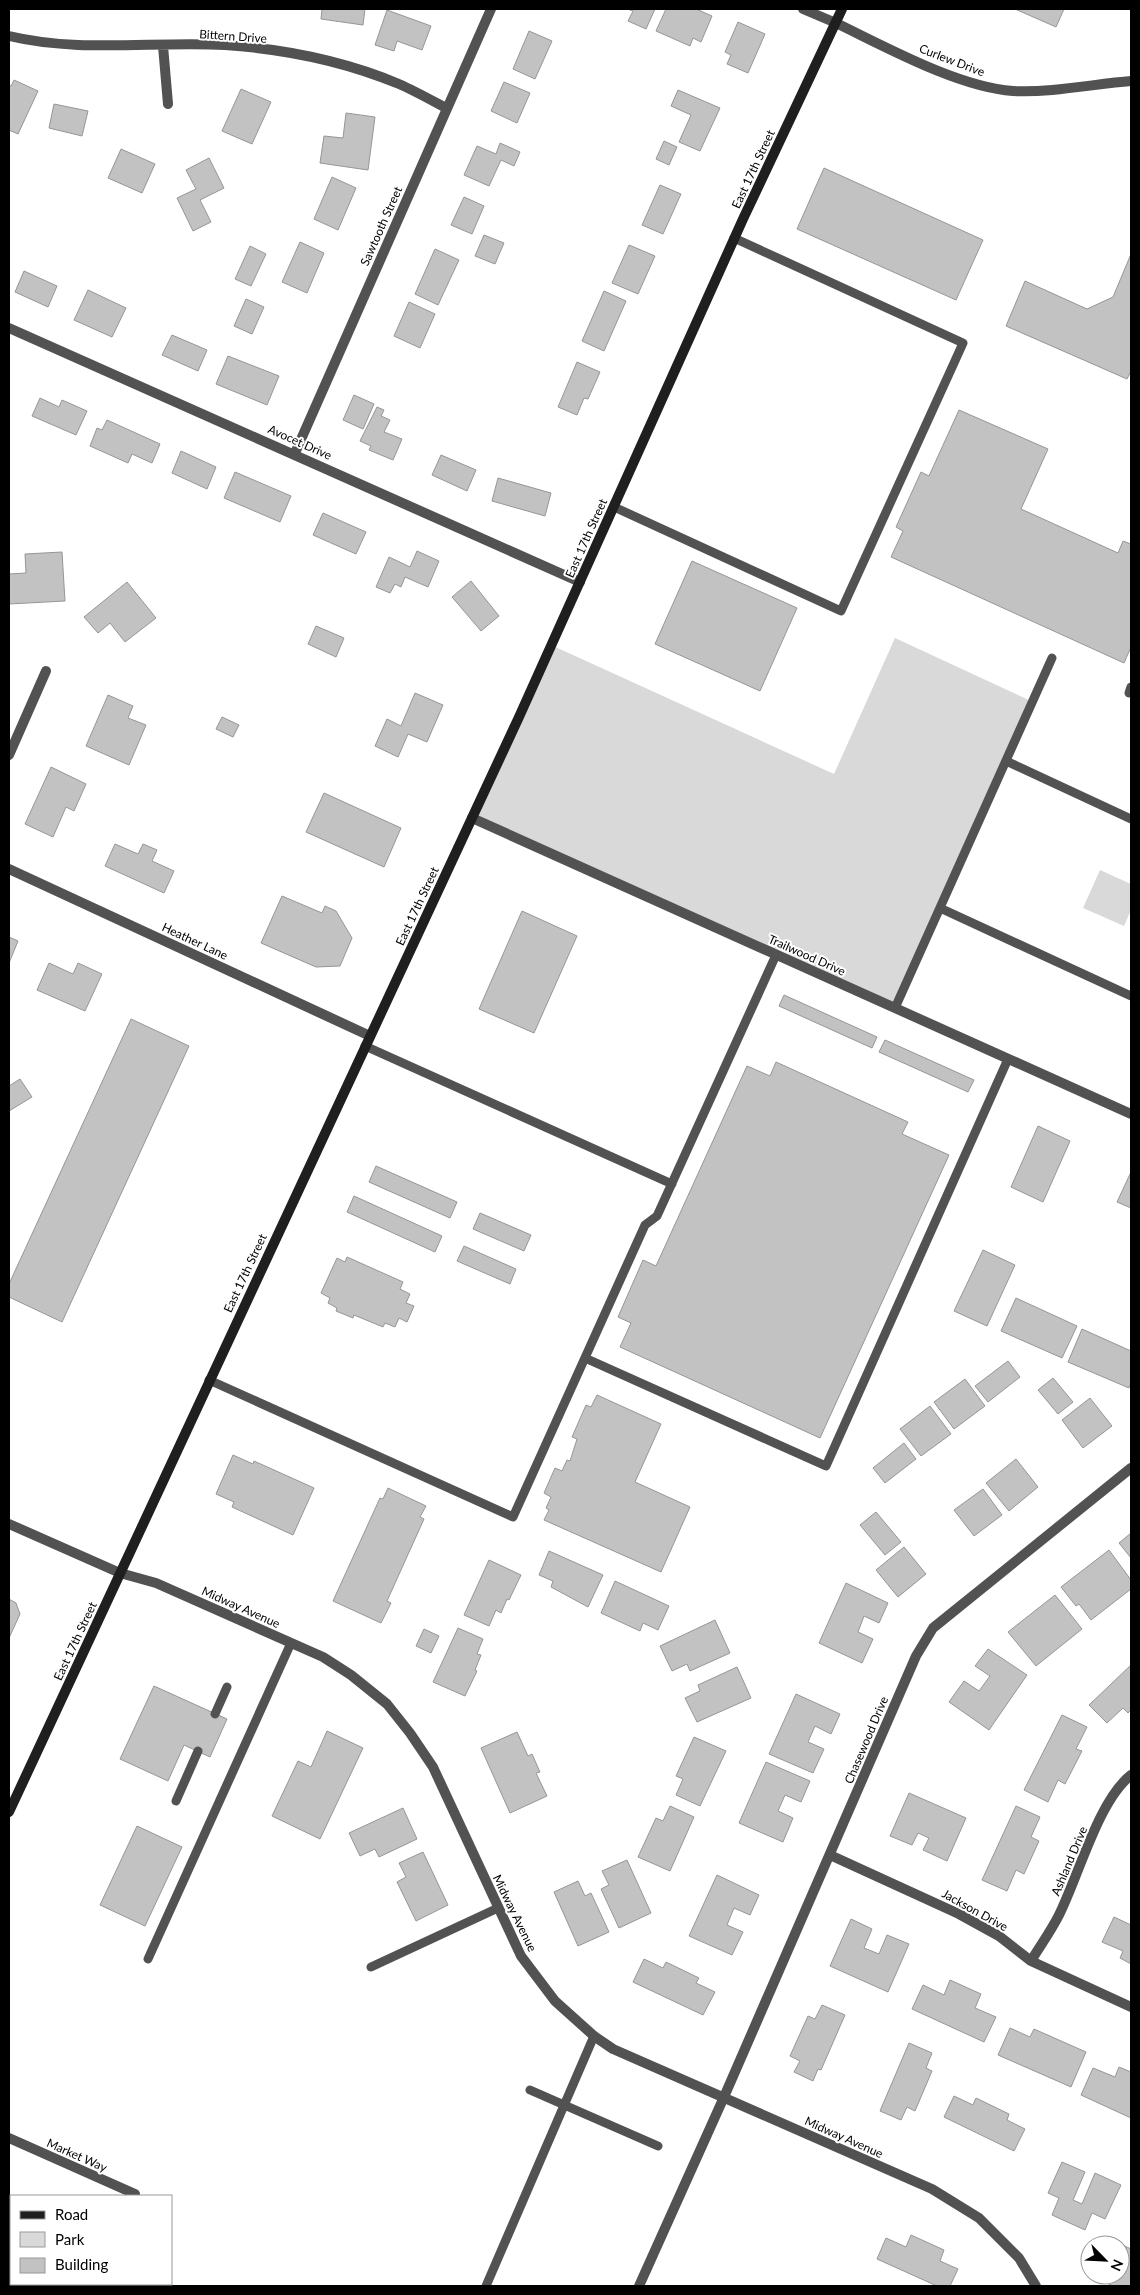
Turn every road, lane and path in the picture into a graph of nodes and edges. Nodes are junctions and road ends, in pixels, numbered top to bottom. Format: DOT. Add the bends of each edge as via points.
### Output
graph roads {
  1 [pos="490,9"];
  2 [pos="803,9"];
  3 [pos="842,9"];
  4 [pos="836,23"];
  5 [pos="9,36"];
  6 [pos="163,46"];
  7 [pos="1131,81"];
  8 [pos="168,104"];
  9 [pos="446,108"];
  10 [pos="734,238"];
  11 [pos="9,328"];
  12 [pos="295,453"];
  13 [pos="614,507"];
  14 [pos="580,582"];
  15 [pos="1052,658"];
  16 [pos="46,671"];
  17 [pos="9,755"];
  18 [pos="1006,761"];
  19 [pos="472,818"];
  20 [pos="1131,819"];
  21 [pos="9,869"];
  22 [pos="940,908"];
  23 [pos="776,954"];
  24 [pos="1131,996"];
  25 [pos="895,1008"];
  26 [pos="370,1036"];
  27 [pos="365,1046"];
  28 [pos="1008,1059"];
  29 [pos="1131,1114"];
  30 [pos="672,1184"];
  31 [pos="585,1358"];
  32 [pos="209,1380"];
  33 [pos="1131,1468"];
  34 [pos="9,1524"];
  35 [pos="120,1573"];
  36 [pos="291,1644"];
  37 [pos="227,1687"];
  38 [pos="215,1714"];
  39 [pos="198,1752"];
  40 [pos="1131,1774"];
  41 [pos="176,1801"];
  42 [pos="9,1812"];
  43 [pos="830,1855"];
  44 [pos="498,1908"];
  45 [pos="148,1959"];
  46 [pos="1031,1961"];
  47 [pos="371,1967"];
  48 [pos="1131,2007"];
  49 [pos="594,2036"];
  50 [pos="530,2090"];
  51 [pos="724,2098"];
  52 [pos="564,2105"];
  53 [pos="9,2138"];
  54 [pos="658,2146"];
  55 [pos="135,2194"];
  56 [pos="486,2286"];
  57 [pos="640,2286"];
  58 [pos="1036,2286"];
  1 -- 9 [label="street, Sawtooth Street"];
  2 -- 4 [label="street, Curlew Drive"];
  3 -- 4 [label="main road, East 17th Street"];
  4 -- 7 [label="street, Curlew Drive" via="976,84 1013,91"];
  4 -- 10 [label="main road, East 17th Street"];
  5 -- 6 [label="street, Bittern Drive" via="27,41"];
  6 -- 8 [label="street"];
  6 -- 9 [label="street, Bittern Drive" via="224,45 301,54 399,84"];
  9 -- 12 [label="street, Sawtooth Street"];
  10 -- 13 [label="main road, East 17th Street"];
  10 -- 13 [label="lane" via="963,343 841,611"];
  11 -- 12 [label="street, Avocet Drive"];
  12 -- 14 [label="street, Avocet Drive"];
  13 -- 14 [label="main road, East 17th Street"];
  14 -- 19 [label="main road, East 17th Street"];
  15 -- 18 [label="lane"];
  16 -- 17 [label="street"];
  18 -- 20 [label="lane"];
  18 -- 22 [label="lane"];
  19 -- 23 [label="street, Trailwood Drive"];
  19 -- 26 [label="main road, East 17th Street"];
  21 -- 26 [label="street, Heather Lane"];
  22 -- 24 [label="lane"];
  22 -- 25 [label="lane"];
  23 -- 25 [label="street, Trailwood Drive"];
  23 -- 30 [label="lane"];
  25 -- 28 [label="street, Trailwood Drive"];
  26 -- 27 [label="main road, East 17th Street"];
  27 -- 30 [label="lane"];
  27 -- 32 [label="main road, East 17th Street"];
  28 -- 29 [label="street, Trailwood Drive"];
  28 -- 31 [label="lane" via="826,1466"];
  30 -- 31 [label="lane" via="657,1216 645,1225"];
  31 -- 32 [label="lane" via="513,1517"];
  32 -- 35 [label="main road, East 17th Street"];
  33 -- 43 [label="street, Chasewood Drive" via="933,1628 916,1656"];
  34 -- 35 [label="street, Midway Avenue"];
  35 -- 36 [label="street, Midway Avenue" via="156,1583"];
  35 -- 42 [label="main road, East 17th Street"];
  36 -- 44 [label="street, Midway Avenue" via="323,1657 351,1675 387,1704 410,1733 433,1767"];
  36 -- 45 [label="lane"];
  37 -- 38 [label="lane"];
  39 -- 41 [label="lane"];
  40 -- 46 [label="street, Ashland Drive" via="1120,1783 1106,1806 1059,1915"];
  43 -- 46 [label="street, Jackson Drive" via="959,1914 999,1936"];
  43 -- 51 [label="street, Chasewood Drive"];
  44 -- 47 [label="lane"];
  44 -- 49 [label="street, Midway Avenue" via="527,1964 555,2002"];
  46 -- 48 [label="street, Jackson Drive"];
  49 -- 51 [label="street, Midway Avenue" via="613,2049"];
  49 -- 52 [label="lane"];
  50 -- 52 [label="lane"];
  51 -- 57 [label="street, Chasewood Drive"];
  51 -- 58 [label="street, Midway Avenue" via="932,2188 979,2218 1019,2258"];
  52 -- 54 [label="lane"];
  52 -- 56 [label="lane"];
  53 -- 55 [label="street, Market Way"];
}
